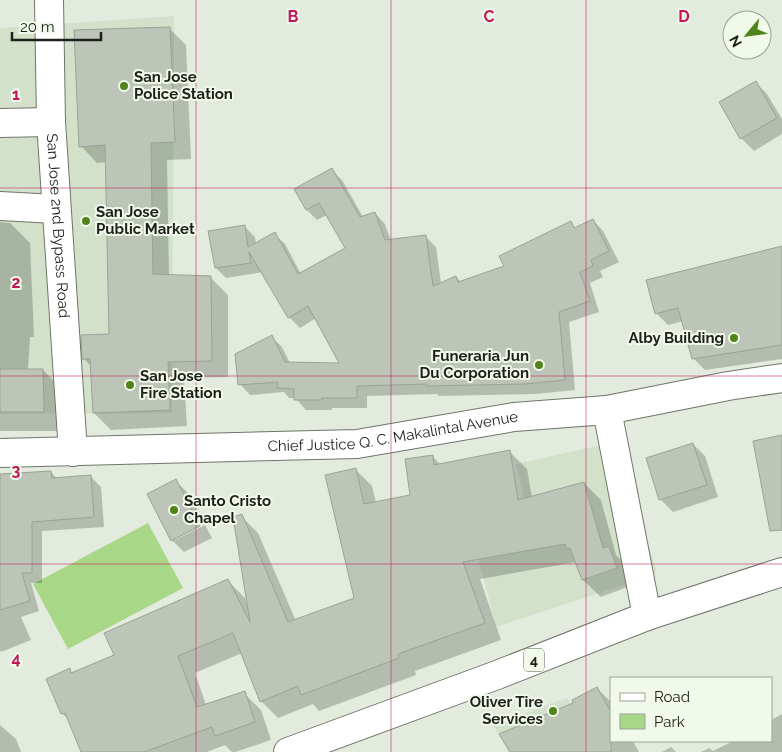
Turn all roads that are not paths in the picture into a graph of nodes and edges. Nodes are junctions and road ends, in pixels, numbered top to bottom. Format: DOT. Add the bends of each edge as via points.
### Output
graph roads {
  1 [pos="49,0"];
  2 [pos="51,122"];
  3 [pos="0,123"];
  4 [pos="0,206"];
  5 [pos="56,209"];
  6 [pos="782,378"];
  7 [pos="607,410"];
  8 [pos="74,452"];
  9 [pos="0,453"];
  10 [pos="782,572"];
  11 [pos="648,616"];
  12 [pos="288,752"];
  1 -- 2 [label="main road, San Jose 2nd Bypass Road"];
  2 -- 3 [label="main road"];
  2 -- 5 [label="main road, San Jose 2nd Bypass Road"];
  4 -- 5 [label="main road"];
  5 -- 8 [label="main road, San Jose 2nd Bypass Road"];
  6 -- 7 [label="main road, Chief Justice Q. C. Makalintal Avenue"];
  7 -- 8 [label="main road, Chief Justice Q. C. Makalintal Avenue" via="514,417 357,444"];
  7 -- 11 [label="main road"];
  8 -- 9 [label="main road, Chief Justice Q. C. Makalintal Avenue"];
  10 -- 11 [label="main road, 4"];
  11 -- 12 [label="main road, 4"];
}
